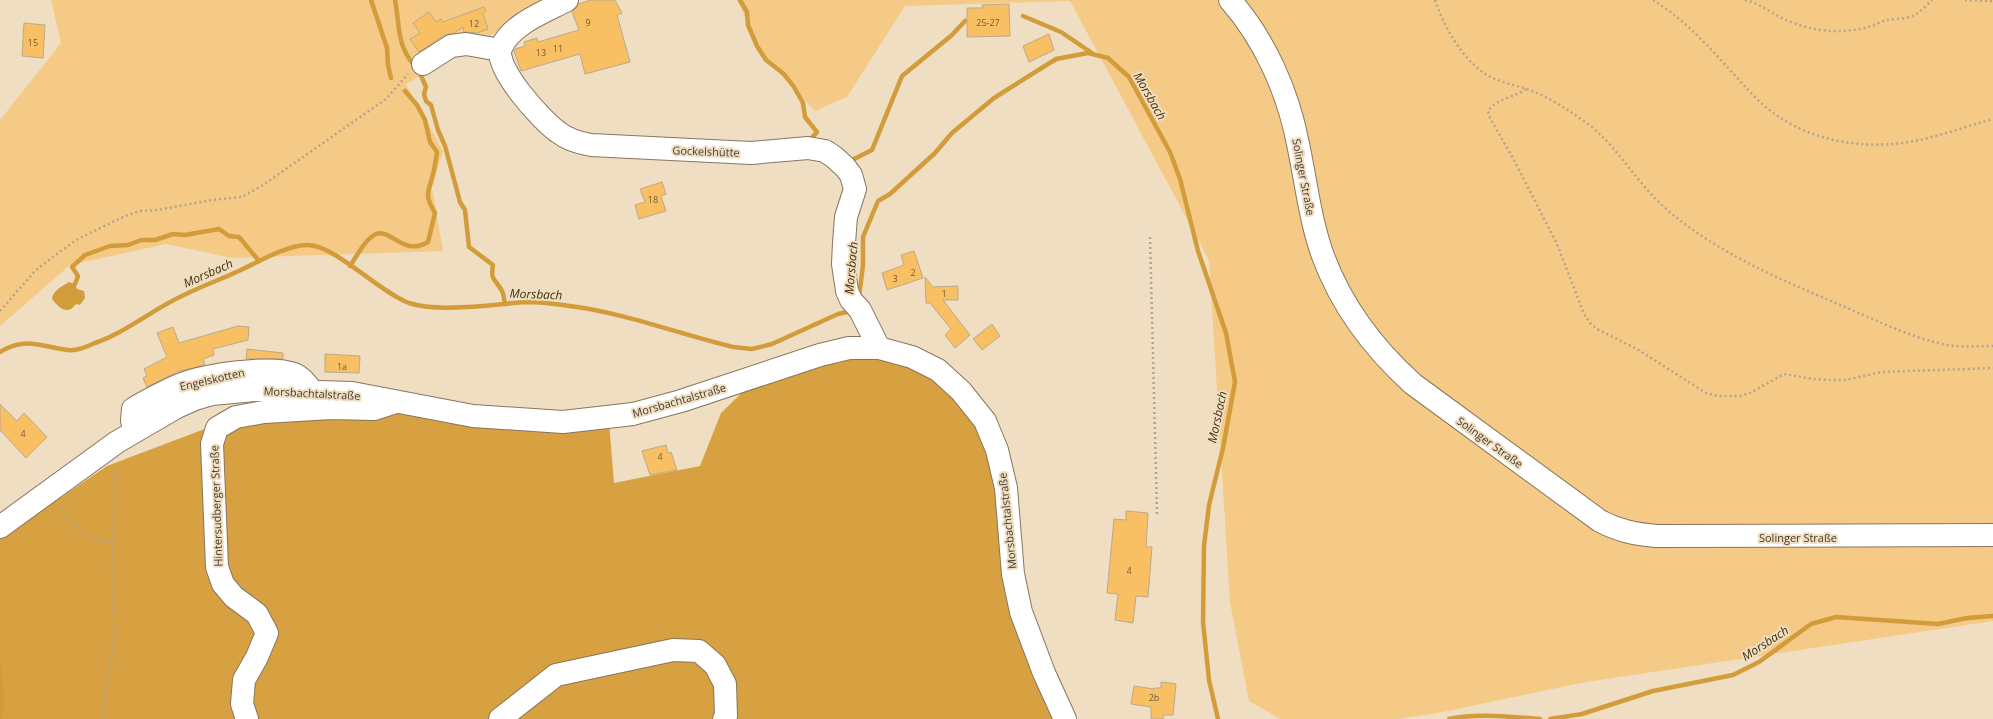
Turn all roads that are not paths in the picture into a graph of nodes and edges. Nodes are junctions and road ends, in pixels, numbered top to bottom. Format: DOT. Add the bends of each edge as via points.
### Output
graph roads {
  1 [pos="567,0"];
  2 [pos="1230,0"];
  3 [pos="500,50"];
  4 [pos="423,64"];
  5 [pos="879,348"];
  6 [pos="396,402"];
  7 [pos="2,525"];
  8 [pos="1993,535"];
  9 [pos="247,719"];
  10 [pos="500,719"];
  11 [pos="724,719"];
  12 [pos="1065,719"];
  1 -- 3 [label="main road" via="522,25 512,33"];
  2 -- 8 [label="main road, Solinger Straße" via="1251,28 1278,77 1288,105 1315,231 1323,256 1347,306 1360,326 1389,363 1412,384 1600,521 1618,530 1656,536"];
  3 -- 4 [label="main road" via="466,44 451,46"];
  3 -- 5 [label="main road, Gockelshütte" via="504,69 528,102 557,132 578,142 605,147 751,153 808,148 825,151 834,157 854,180 846,217 845,280 855,305"];
  5 -- 6 [label="main road, Morsbachtalstraße" via="849,348 820,355 658,408 598,419 563,422 510,420"];
  5 -- 12 [label="main road, Morsbachtalstraße" via="912,357 938,370 961,391 985,421 997,450 1006,488 1013,574 1021,612"];
  6 -- 7 [label="main road, Morsbachtalstraße" via="352,393 312,391 254,390 212,394 189,402 136,430"];
  6 -- 9 [label="main road, Hintersudberger Straße" via="374,409 331,408 264,412 236,417 217,428 212,444 217,568 223,584 234,597 257,614 267,633 244,680 242,704"];
  10 -- 11 [label="main road" via="556,675 673,650 699,651 715,665 725,684"];
}
